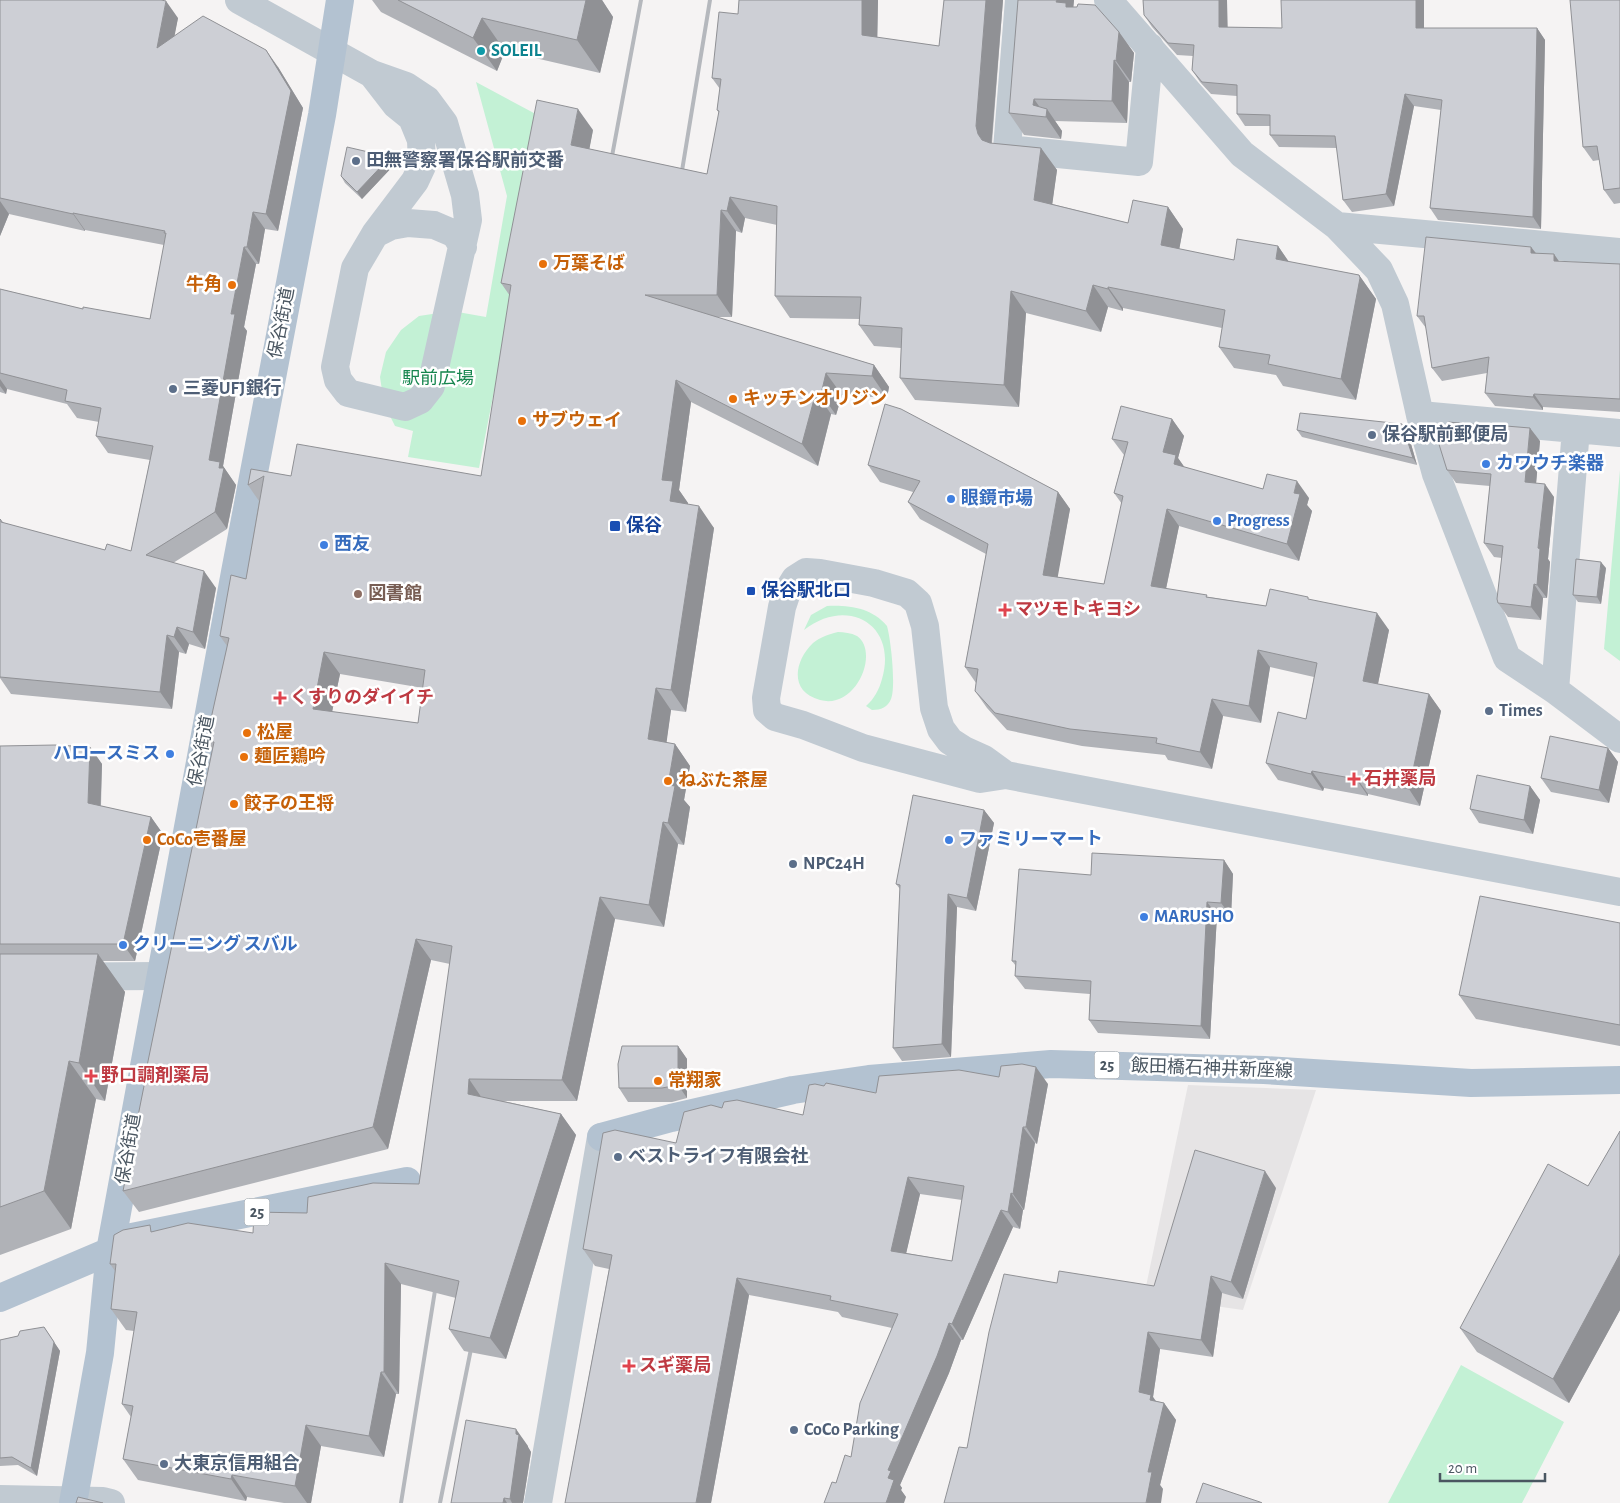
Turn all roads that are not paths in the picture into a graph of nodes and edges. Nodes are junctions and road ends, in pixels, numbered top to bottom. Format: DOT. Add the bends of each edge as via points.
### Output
graph roads {
  1 [pos="239,0"];
  2 [pos="340,0"];
  3 [pos="1019,0"];
  4 [pos="1108,0"];
  5 [pos="1150,47"];
  6 [pos="332,52"];
  7 [pos="372,74"];
  8 [pos="1337,226"];
  9 [pos="375,234"];
  10 [pos="463,247"];
  11 [pos="1620,252"];
  12 [pos="1420,415"];
  13 [pos="1576,429"];
  14 [pos="1620,433"];
  15 [pos="1555,690"];
  16 [pos="1620,739"];
  17 [pos="1006,775"];
  18 [pos="1620,892"];
  19 [pos="161,976"];
  20 [pos="0,977"];
  21 [pos="1620,1080"];
  22 [pos="601,1137"];
  23 [pos="408,1181"];
  24 [pos="110,1251"];
  25 [pos="0,1298"];
  26 [pos="0,1499"];
  27 [pos="74,1502"];
  28 [pos="111,1503"];
  29 [pos="538,1503"];
  1 -- 6 [label="street"];
  2 -- 6 [label="main road, 保谷街道"];
  3 -- 5 [label="street" via="1007,149 1139,162"];
  4 -- 5 [label="street"];
  5 -- 8 [label="street" via="1242,154"];
  6 -- 7 [label="street"];
  6 -- 19 [label="main road, 保谷街道"];
  7 -- 9 [label="street" via="396,105 412,118 421,140 422,166 415,181"];
  7 -- 10 [label="street" via="406,86 426,100 444,123 465,195 468,220"];
  8 -- 11 [label="street"];
  8 -- 12 [label="street" via="1379,270 1395,304"];
  9 -- 10 [label="street" via="391,226 408,223 434,226 456,234"];
  9 -- 10 [label="street" via="355,268 335,367 338,380 348,393 405,408 420,400 431,386"];
  12 -- 13 [label="street"];
  12 -- 15 [label="street" via="1436,474 1507,658"];
  13 -- 14 [label="street"];
  13 -- 15 [label="street"];
  15 -- 16 [label="street"];
  17 -- 17 [label="street" via="980,779 863,748 775,717 767,710 766,698 782,607 795,580 806,572 820,572 874,583 907,594 918,603 925,626 934,708 941,729 950,741"];
  17 -- 18 [label="street"];
  19 -- 20 [label="street"];
  19 -- 24 [label="main road, 保谷街道"];
  21 -- 22 [label="main road, 飯田橋石神井新座線 / 25" via="1471,1083 1264,1070 1051,1064 869,1079 792,1090"];
  22 -- 29 [label="street"];
  23 -- 24 [label="main road, 25" via="132,1237"];
  24 -- 25 [label="main road, 25"];
  24 -- 27 [label="main road, 保谷街道" via="100,1353"];
  26 -- 27 [label="street"];
  27 -- 28 [label="street"];
}
